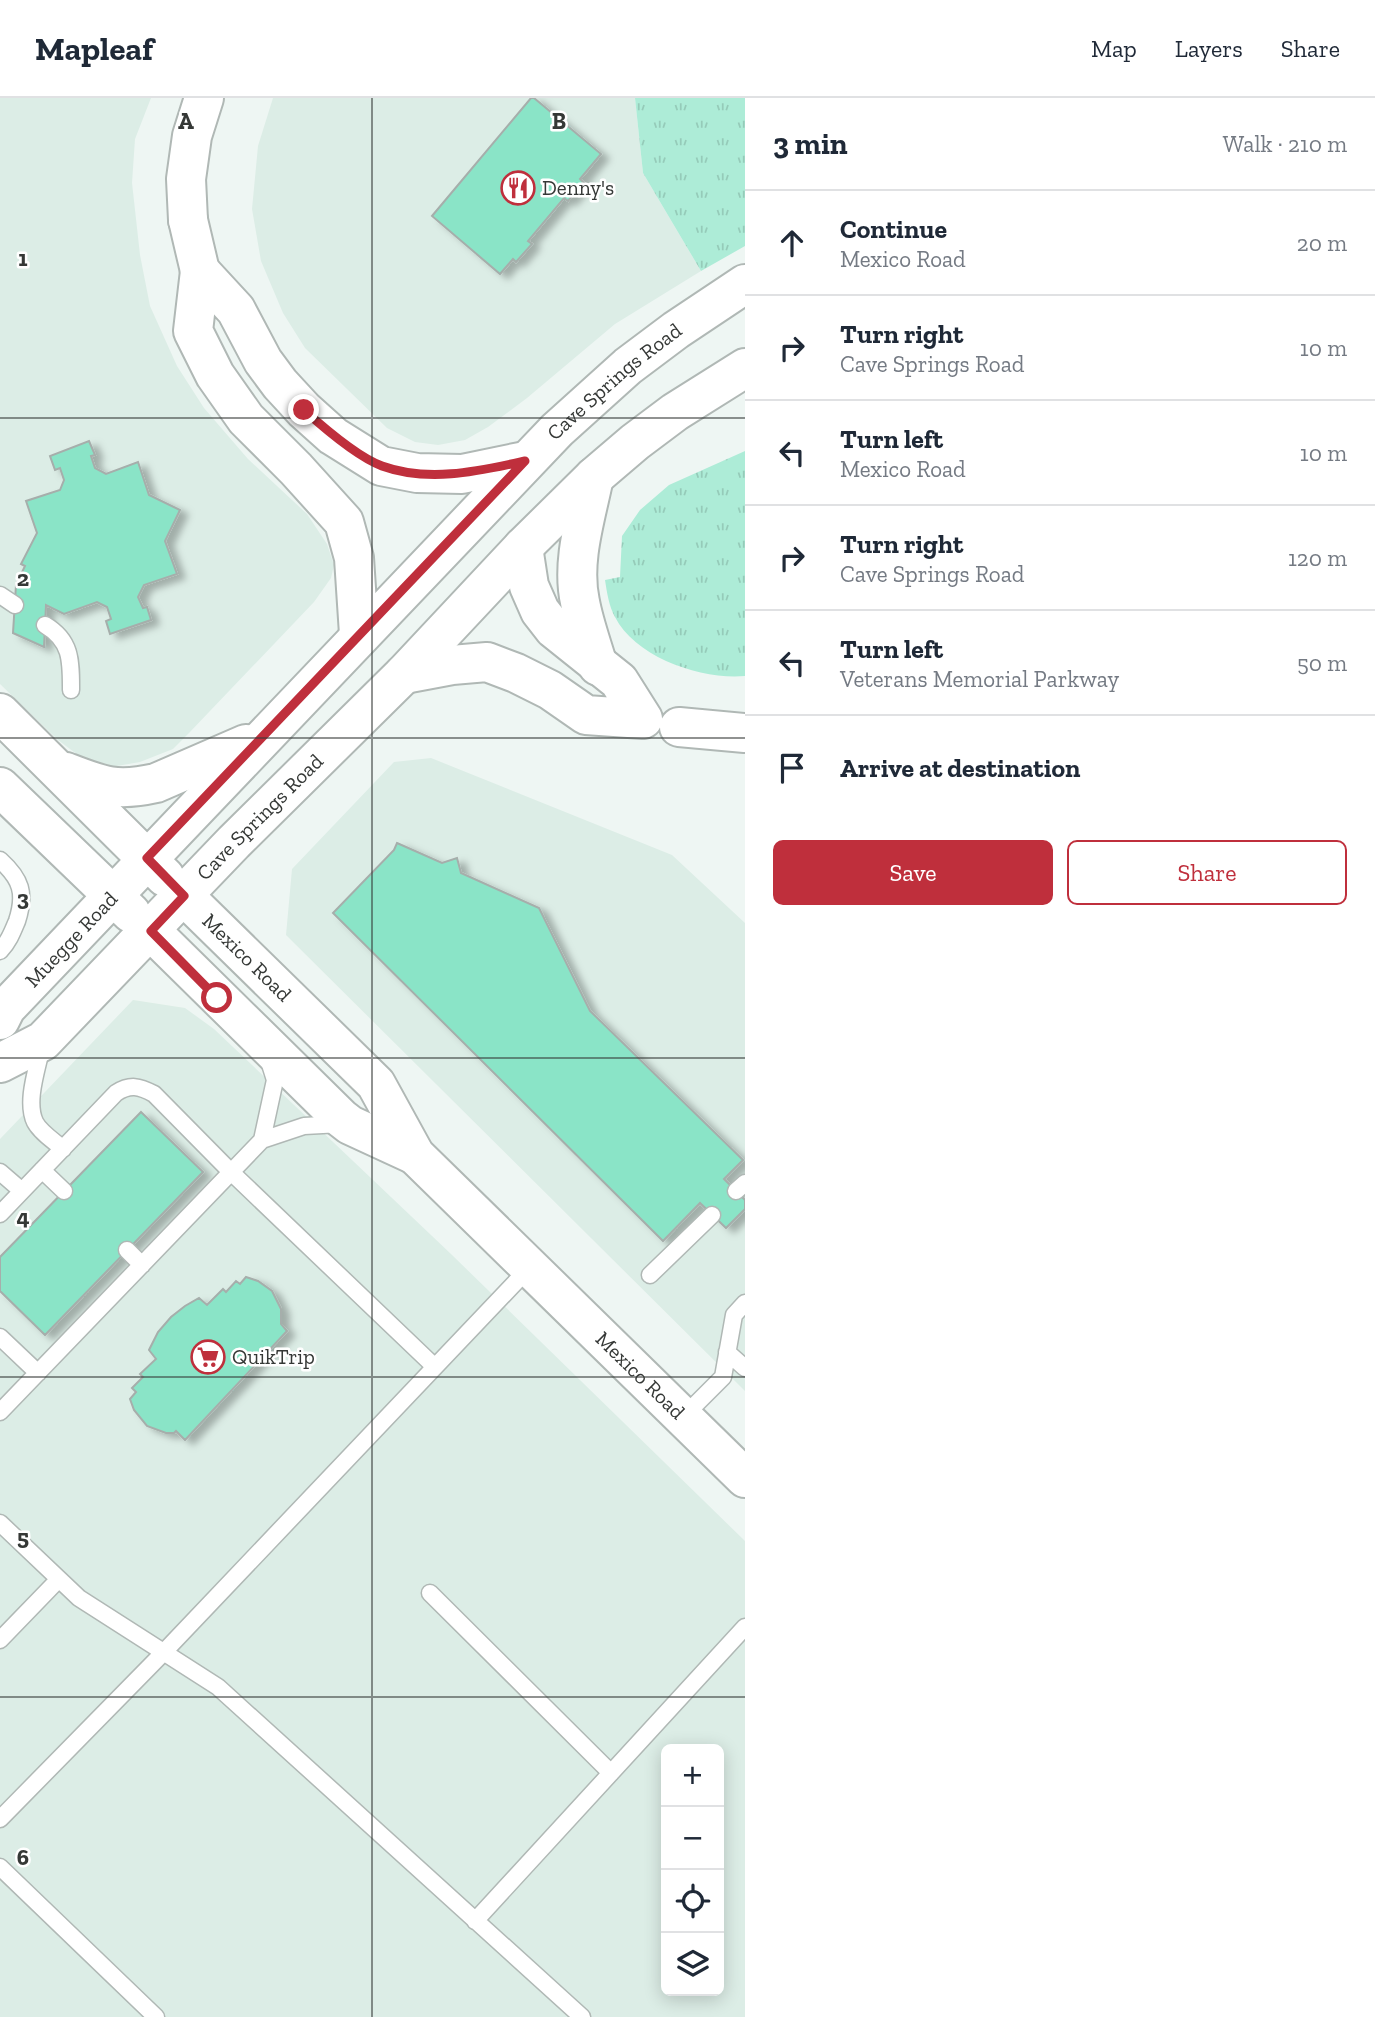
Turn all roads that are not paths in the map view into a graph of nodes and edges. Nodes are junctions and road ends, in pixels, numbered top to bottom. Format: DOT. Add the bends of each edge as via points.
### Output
graph roads {
  1 [pos="204,98"];
  2 [pos="200,271"];
  3 [pos="745,285"];
  4 [pos="745,368"];
  5 [pos="525,461"];
  6 [pos="594,477"];
  7 [pos="523,547"];
  8 [pos="0,595"];
  9 [pos="15,605"];
  10 [pos="45,625"];
  11 [pos="359,634"];
  12 [pos="598,666"];
  13 [pos="404,674"];
  14 [pos="71,690"];
  15 [pos="0,712"];
  16 [pos="661,723"];
  17 [pos="745,733"];
  18 [pos="261,738"];
  19 [pos="59,769"];
  20 [pos="0,788"];
  21 [pos="147,858"];
  22 [pos="0,860"];
  23 [pos="112,895"];
  24 [pos="184,896"];
  25 [pos="151,931"];
  26 [pos="0,951"];
  27 [pos="0,1020"];
  28 [pos="43,1041"];
  29 [pos="265,1045"];
  30 [pos="0,1063"];
  31 [pos="350,1125"];
  32 [pos="262,1140"];
  33 [pos="63,1149"];
  34 [pos="415,1155"];
  35 [pos="42,1170"];
  36 [pos="0,1172"];
  37 [pos="231,1172"];
  38 [pos="22,1191"];
  39 [pos="64,1191"];
  40 [pos="0,1213"];
  41 [pos="712,1215"];
  42 [pos="127,1250"];
  43 [pos="142,1265"];
  44 [pos="529,1268"];
  45 [pos="650,1275"];
  46 [pos="745,1303"];
  47 [pos="0,1337"];
  48 [pos="727,1352"];
  49 [pos="435,1367"];
  50 [pos="745,1368"];
  51 [pos="38,1373"];
  52 [pos="0,1412"];
  53 [pos="682,1418"];
  54 [pos="745,1478"];
  55 [pos="0,1522"];
  56 [pos="59,1578"];
  57 [pos="430,1593"];
  58 [pos="745,1627"];
  59 [pos="0,1640"];
  60 [pos="163,1653"];
  61 [pos="611,1773"];
  62 [pos="0,1819"];
  63 [pos="0,1867"];
  64 [pos="475,1921"];
  65 [pos="156,2017"];
  66 [pos="582,2017"];
  1 -- 2 [label="main road" via="186,178 188,220"];
  2 -- 5 [label="main road" via="236,310 263,361 304,410 333,436 382,466 462,474"];
  2 -- 11 [label="main road" via="193,331 215,375 246,419 344,522 354,558"];
  3 -- 5 [label="main road, Cave Springs Road" via="628,366"];
  4 -- 6 [label="main road, Cave Springs Road" via="676,412"];
  5 -- 11 [label="main road, Cave Springs Road"];
  6 -- 7 [label="main road, Cave Springs Road"];
  6 -- 12 [label="main road" via="578,567 579,600"];
  7 -- 12 [label="main road" via="529,586 540,611"];
  7 -- 13 [label="main road, Cave Springs Road"];
  8 -- 9 [label="lane"];
  10 -- 14 [label="lane" via="63,641 71,659"];
  11 -- 18 [label="main road, Cave Springs Road"];
  12 -- 16 [label="main road"];
  13 -- 16 [label="main road" via="487,662 550,690 586,715"];
  13 -- 24 [label="main road, Cave Springs Road"];
  15 -- 19 [label="main road, Mexico Road"];
  16 -- 17 [label="main road"];
  18 -- 19 [label="main road" via="144,786 103,786"];
  18 -- 21 [label="main road, Cave Springs Road"];
  19 -- 21 [label="main road, Mexico Road"];
  20 -- 23 [label="main road, Mexico Road"];
  21 -- 23 [label="main road, Muegge Road"];
  21 -- 24 [label="main road, Mexico Road"];
  22 -- 26 [label="lane" via="15,874 23,901 10,940"];
  23 -- 25 [label="main road, Mexico Road"];
  23 -- 27 [label="main road, Muegge Road" via="6,1008"];
  24 -- 25 [label="main road, Cave Springs Road"];
  24 -- 34 [label="main road, Mexico Road" via="376,1084"];
  25 -- 28 [label="main road"];
  25 -- 29 [label="main road, Mexico Road"];
  28 -- 30 [label="main road"];
  28 -- 33 [label="lane" via="32,1101 34,1118"];
  29 -- 31 [label="main road, Mexico Road"];
  29 -- 32 [label="lane" via="275,1080"];
  31 -- 32 [label="lane" via="304,1126"];
  31 -- 34 [label="main road, Mexico Road"];
  32 -- 37 [label="lane"];
  33 -- 35 [label="lane"];
  33 -- 37 [label="lane" via="116,1094 126,1087 141,1087"];
  34 -- 44 [label="main road, Mexico Road"];
  35 -- 38 [label="lane"];
  35 -- 39 [label="lane"];
  36 -- 38 [label="lane"];
  37 -- 43 [label="lane"];
  37 -- 49 [label="lane"];
  38 -- 40 [label="lane"];
  41 -- 45 [label="lane"];
  42 -- 43 [label="lane"];
  43 -- 51 [label="lane"];
  44 -- 49 [label="lane"];
  44 -- 53 [label="main road, Mexico Road"];
  46 -- 48 [label="lane" via="734,1315"];
  47 -- 51 [label="lane"];
  48 -- 50 [label="lane"];
  48 -- 53 [label="lane" via="723,1377"];
  49 -- 60 [label="lane"];
  51 -- 52 [label="lane"];
  53 -- 54 [label="main road, Mexico Road"];
  55 -- 56 [label="lane"];
  56 -- 59 [label="lane"];
  56 -- 60 [label="lane" via="79,1598"];
  57 -- 61 [label="lane"];
  58 -- 61 [label="lane"];
  60 -- 62 [label="lane"];
  60 -- 64 [label="lane" via="218,1687"];
  61 -- 64 [label="lane"];
  63 -- 65 [label="lane"];
  64 -- 66 [label="lane"];
}
